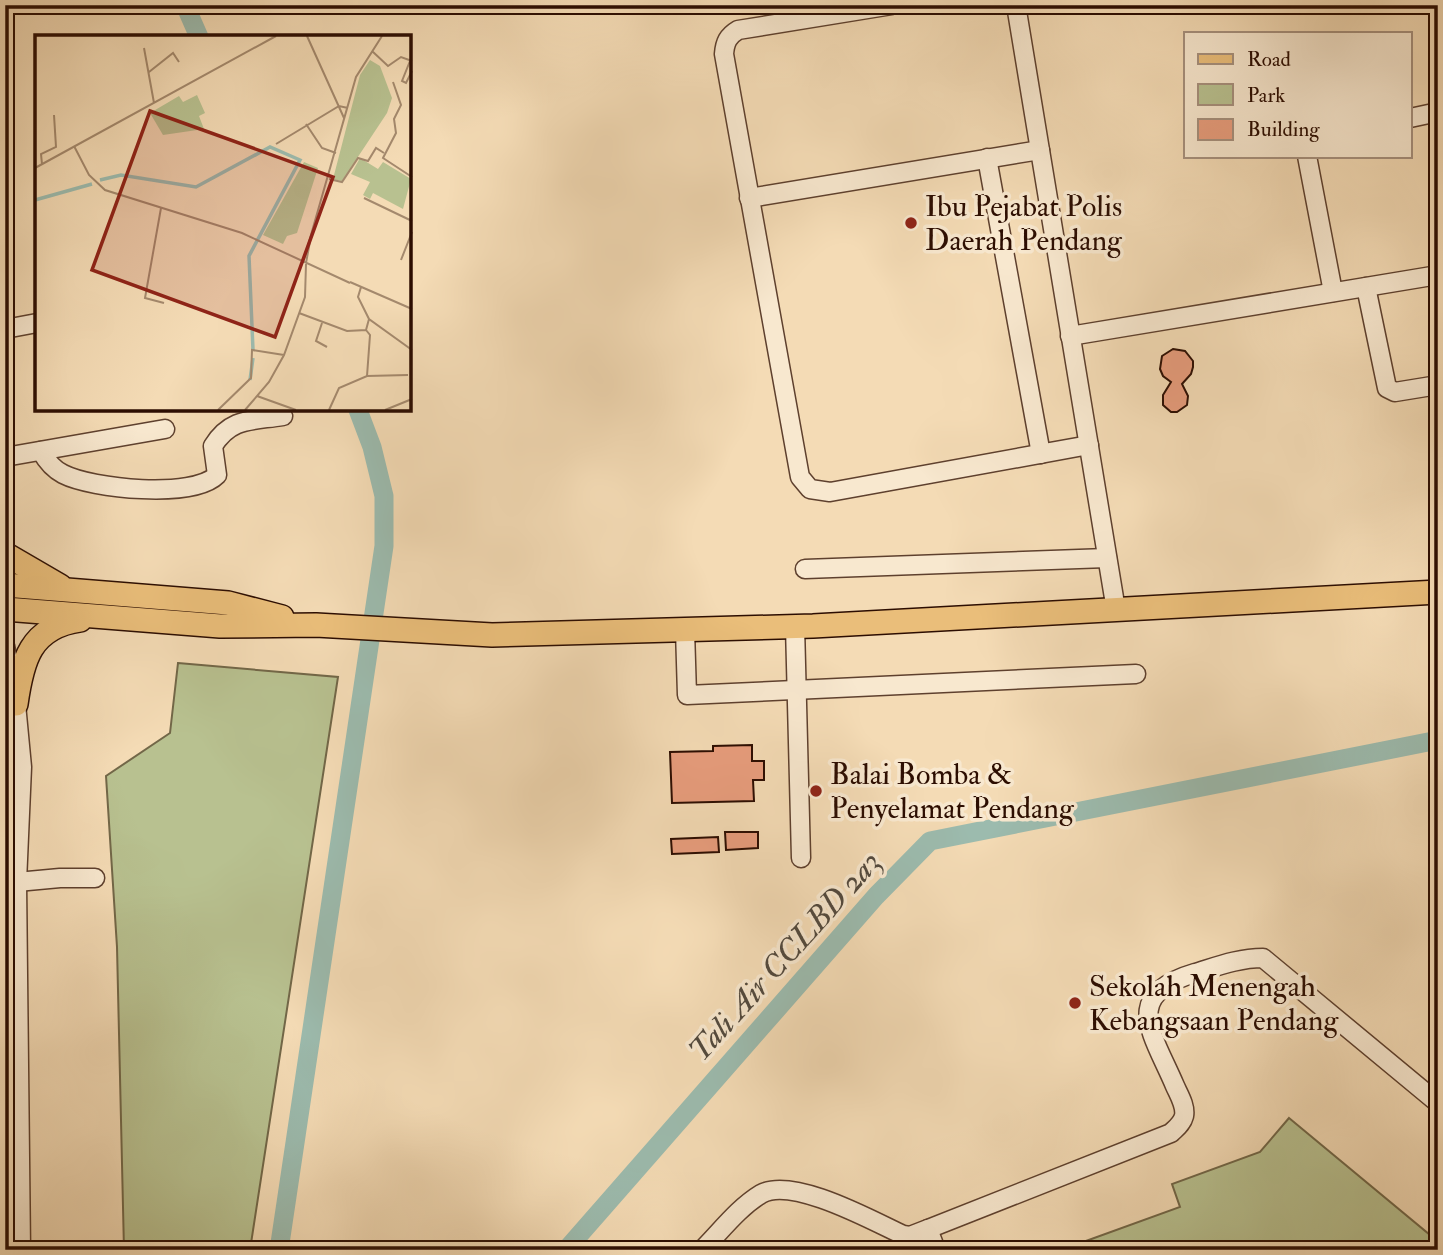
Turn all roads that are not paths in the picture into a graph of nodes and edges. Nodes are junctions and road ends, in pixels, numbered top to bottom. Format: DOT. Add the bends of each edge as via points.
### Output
graph roads {
  1 [pos="892,5"];
  2 [pos="1016,5"];
  3 [pos="1438,112"];
  4 [pos="1412,118"];
  5 [pos="1040,150"];
  6 [pos="987,158"];
  7 [pos="1307,158"];
  8 [pos="750,198"];
  9 [pos="1438,275"];
  10 [pos="1366,287"];
  11 [pos="1333,292"];
  12 [pos="35,323"];
  13 [pos="5,329"];
  14 [pos="1070,336"];
  15 [pos="1438,385"];
  16 [pos="283,416"];
  17 [pos="165,429"];
  18 [pos="1088,445"];
  19 [pos="41,451"];
  20 [pos="1041,454"];
  21 [pos="5,457"];
  22 [pos="5,554"];
  23 [pos="1107,558"];
  24 [pos="805,569"];
  25 [pos="5,585"];
  26 [pos="68,590"];
  27 [pos="1438,592"];
  28 [pos="5,609"];
  29 [pos="1116,610"];
  30 [pos="118,618"];
  31 [pos="795,626"];
  32 [pos="327,627"];
  33 [pos="685,630"];
  34 [pos="5,646"];
  35 [pos="1136,674"];
  36 [pos="797,688"];
  37 [pos="16,704"];
  38 [pos="5,793"];
  39 [pos="17,856"];
  40 [pos="801,858"];
  41 [pos="94,878"];
  42 [pos="17,883"];
  43 [pos="1438,1103"];
  44 [pos="928,1229"];
  45 [pos="13,1232"];
  46 [pos="21,1250"];
  47 [pos="702,1250"];
  48 [pos="936,1250"];
  1 -- 8 [label="street" via="738,30 724,43"];
  2 -- 5 [label="street"];
  3 -- 4 [label="street"];
  5 -- 6 [label="street"];
  5 -- 14 [label="street"];
  6 -- 8 [label="street"];
  6 -- 20 [label="street"];
  7 -- 11 [label="street"];
  8 -- 20 [label="street" via="796,466 805,485 830,492"];
  9 -- 10 [label="street"];
  10 -- 11 [label="street"];
  10 -- 15 [label="street" via="1387,388 1395,392"];
  11 -- 14 [label="street"];
  12 -- 13 [label="street"];
  14 -- 18 [label="street"];
  16 -- 19 [label="street" via="231,425 213,446 216,475 200,484 138,489 100,486 61,474"];
  17 -- 19 [label="street"];
  18 -- 20 [label="street"];
  18 -- 23 [label="street"];
  19 -- 21 [label="street"];
  22 -- 26 [label="main road"];
  23 -- 24 [label="street"];
  23 -- 29 [label="street"];
  25 -- 26 [label="main road"];
  26 -- 32 [label="main road" via="228,603"];
  27 -- 29 [label="main road"];
  28 -- 30 [label="main road"];
  29 -- 31 [label="main road"];
  30 -- 32 [label="main road" via="220,626"];
  30 -- 37 [label="main road" via="66,622 48,631 33,645 21,668"];
  31 -- 33 [label="main road"];
  31 -- 36 [label="street"];
  32 -- 33 [label="main road" via="492,635"];
  33 -- 36 [label="street" via="687,695"];
  34 -- 37 [label="street"];
  35 -- 36 [label="street"];
  36 -- 40 [label="street"];
  37 -- 39 [label="street" via="22,767"];
  38 -- 39 [label="street"];
  39 -- 42 [label="street"];
  41 -- 42 [label="street"];
  42 -- 45 [label="street"];
  43 -- 44 [label="street" via="1263,958 1246,958 1172,980 1150,1004 1147,1020 1184,1107 1180,1125 1171,1133"];
  44 -- 47 [label="street" via="903,1235 850,1209 784,1189 764,1192 753,1200"];
  44 -- 48 [label="street"];
  45 -- 46 [label="street"];
}
